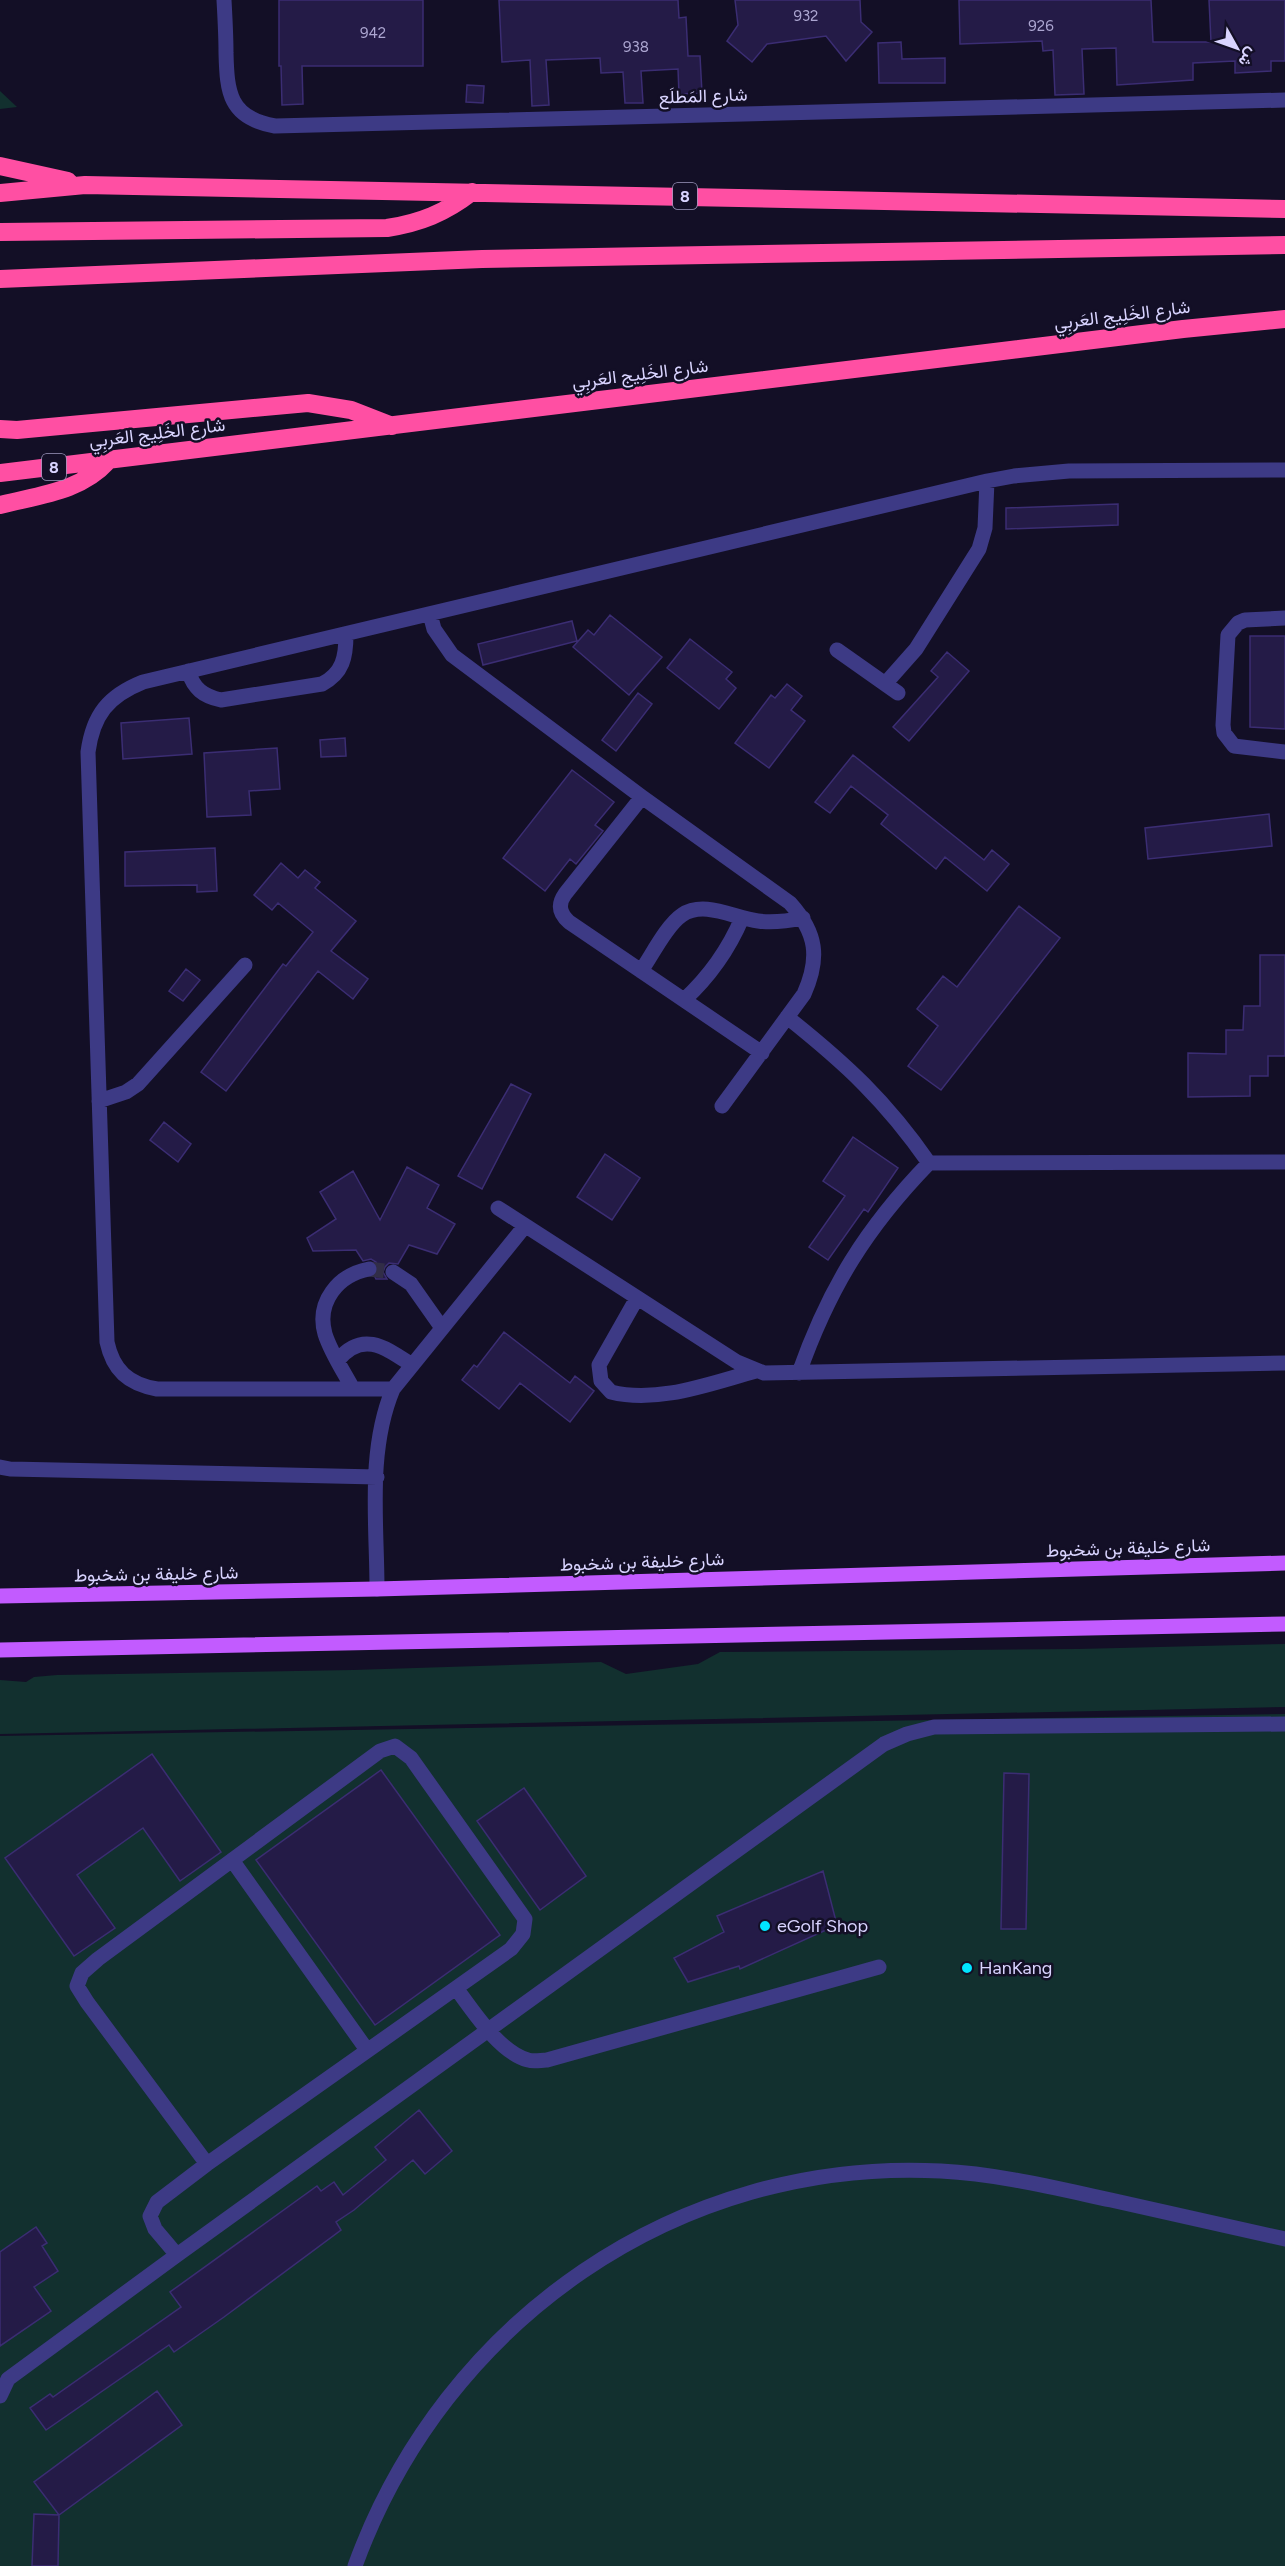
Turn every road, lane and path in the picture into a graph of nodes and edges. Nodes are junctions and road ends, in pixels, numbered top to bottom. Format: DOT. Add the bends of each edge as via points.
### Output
graph roads {
  1 [pos="224,0"];
  2 [pos="1285,100"];
  3 [pos="0,166"];
  4 [pos="85,185"];
  5 [pos="472,192"];
  6 [pos="0,193"];
  7 [pos="1285,209"];
  8 [pos="0,232"];
  9 [pos="1285,245"];
  10 [pos="0,279"];
  11 [pos="1285,319"];
  12 [pos="392,426"];
  13 [pos="0,429"];
  14 [pos="108,460"];
  15 [pos="1285,470"];
  16 [pos="0,473"];
  17 [pos="987,481"];
  18 [pos="0,505"];
  19 [pos="430,614"];
  20 [pos="1285,618"];
  21 [pos="346,634"];
  22 [pos="837,650"];
  23 [pos="189,671"];
  24 [pos="885,684"];
  25 [pos="898,693"];
  26 [pos="1285,752"];
  27 [pos="642,797"];
  28 [pos="742,918"];
  29 [pos="803,918"];
  30 [pos="245,965"];
  31 [pos="641,971"];
  32 [pos="684,1000"];
  33 [pos="787,1017"];
  34 [pos="762,1053"];
  35 [pos="99,1101"];
  36 [pos="723,1106"];
  37 [pos="1285,1162"];
  38 [pos="929,1163"];
  39 [pos="498,1208"];
  40 [pos="525,1226"];
  41 [pos="369,1269"];
  42 [pos="393,1272"];
  43 [pos="637,1298"];
  44 [pos="442,1328"];
  45 [pos="338,1360"];
  46 [pos="1285,1363"];
  47 [pos="412,1365"];
  48 [pos="756,1371"];
  49 [pos="799,1373"];
  50 [pos="353,1389"];
  51 [pos="393,1389"];
  52 [pos="0,1467"];
  53 [pos="377,1477"];
  54 [pos="1285,1563"];
  55 [pos="377,1589"];
  56 [pos="0,1596"];
  57 [pos="1285,1624"];
  58 [pos="0,1650"];
  59 [pos="1285,1724"];
  60 [pos="232,1860"];
  61 [pos="879,1967"];
  62 [pos="456,1988"];
  63 [pos="489,2031"];
  64 [pos="367,2050"];
  65 [pos="207,2164"];
  66 [pos="1285,2239"];
  67 [pos="177,2255"];
  68 [pos="0,2396"];
  69 [pos="355,2566"];
  1 -- 2 [label="street, شارع المَطلَع" via="227,81 233,101 246,117 284,127"];
  3 -- 4 [label="highway"];
  4 -- 5 [label="highway, 8"];
  4 -- 6 [label="highway, 8"];
  5 -- 7 [label="highway, 8"];
  5 -- 8 [label="highway" via="432,218 387,228"];
  9 -- 10 [label="highway" via="482,259"];
  11 -- 12 [label="highway, شارع الخَلِيج العَربِي / 8"];
  12 -- 13 [label="highway" via="351,410 297,403"];
  12 -- 14 [label="highway, شارع الخَلِيج العَربِي / 8"];
  14 -- 16 [label="highway, شارع الخَلِيج العَربِي / 8"];
  14 -- 18 [label="highway" via="90,478 68,489"];
  15 -- 17 [label="street" via="1069,471"];
  17 -- 19 [label="street"];
  17 -- 24 [label="street" via="986,528 980,549 916,649"];
  19 -- 21 [label="street"];
  19 -- 27 [label="street" via="434,629 452,655"];
  20 -- 26 [label="street" via="1245,620 1228,635 1223,725 1224,734 1234,746"];
  21 -- 23 [label="street"];
  21 -- 23 [label="street" via="344,661 332,679 322,684 221,700 200,692"];
  22 -- 24 [label="street"];
  23 -- 35 [label="street" via="126,689 110,701 90,733 87,752"];
  24 -- 25 [label="street"];
  27 -- 29 [label="street" via="790,903"];
  27 -- 31 [label="street" via="560,905 569,922"];
  28 -- 29 [label="street" via="773,922"];
  28 -- 31 [label="street" via="700,909 681,915"];
  28 -- 32 [label="street" via="718,963"];
  29 -- 33 [label="street" via="812,936 812,976"];
  30 -- 35 [label="street" via="138,1084"];
  31 -- 32 [label="street"];
  32 -- 34 [label="street"];
  33 -- 34 [label="street"];
  33 -- 38 [label="street" via="858,1076"];
  34 -- 36 [label="street"];
  35 -- 50 [label="street" via="107,1342 117,1369 135,1383 157,1389"];
  37 -- 38 [label="street"];
  38 -- 49 [label="street" via="900,1193 850,1260 813,1334"];
  39 -- 40 [label="street"];
  40 -- 43 [label="street"];
  40 -- 44 [label="street"];
  41 -- 45 [label="street" via="347,1276 326,1304 323,1327"];
  42 -- 44 [label="street" via="411,1284"];
  43 -- 48 [label="street"];
  43 -- 48 [label="street" via="599,1365 601,1381 611,1392 677,1392"];
  44 -- 47 [label="street"];
  45 -- 47 [label="street" via="353,1347 374,1344"];
  45 -- 50 [label="street"];
  46 -- 49 [label="street"];
  47 -- 51 [label="street"];
  48 -- 49 [label="street"];
  50 -- 51 [label="street"];
  51 -- 53 [label="street" via="379,1432"];
  52 -- 53 [label="street"];
  53 -- 55 [label="street"];
  54 -- 55 [label="main road, شارع خليفة بن شخبوط"];
  55 -- 56 [label="main road, شارع خليفة بن شخبوط"];
  57 -- 58 [label="main road"];
  59 -- 63 [label="street" via="934,1727 907,1734 875,1751"];
  60 -- 62 [label="street" via="380,1751 395,1746 411,1758 525,1919 523,1934 511,1949"];
  60 -- 64 [label="street"];
  60 -- 65 [label="street" via="98,1959 82,1973 77,1986"];
  61 -- 63 [label="street" via="547,2060 529,2061"];
  62 -- 63 [label="street"];
  62 -- 64 [label="street"];
  63 -- 67 [label="street"];
  64 -- 65 [label="street"];
  65 -- 67 [label="street" via="158,2202 150,2216 155,2229"];
  66 -- 69 [label="street" via="1012,2179 939,2171 834,2176 724,2201 650,2231 614,2251 579,2273 514,2325 475,2365 426,2426 382,2501"];
  67 -- 68 [label="street" via="8,2379"];
}
